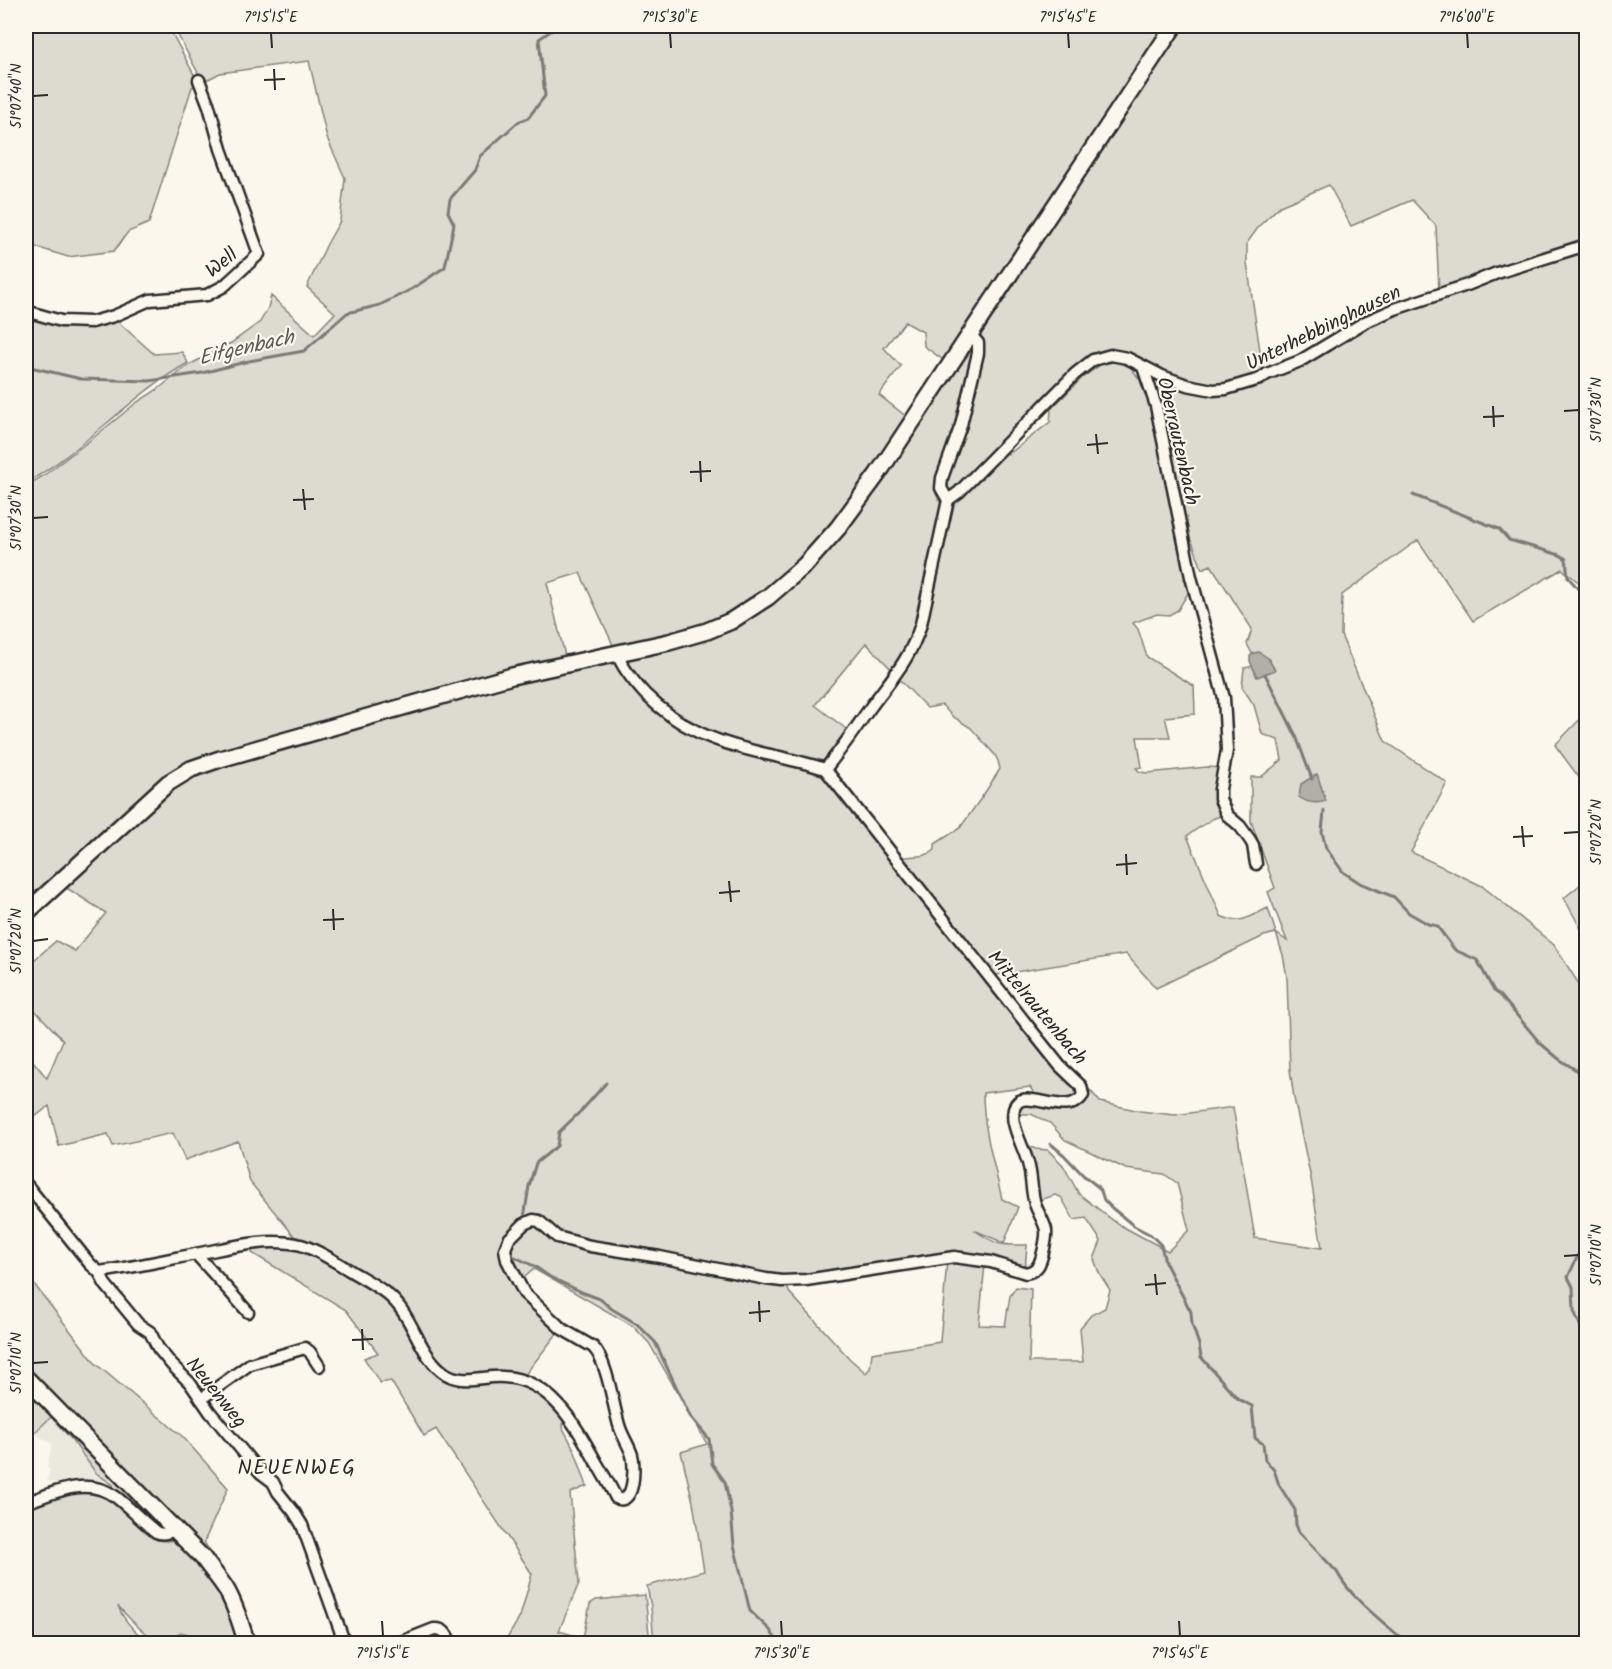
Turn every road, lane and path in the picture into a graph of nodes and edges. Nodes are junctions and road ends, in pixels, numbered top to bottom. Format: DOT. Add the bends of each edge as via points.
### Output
graph roads {
  1 [pos="1174,26"];
  2 [pos="199,80"];
  3 [pos="1587,245"];
  4 [pos="26,311"];
  5 [pos="971,334"];
  6 [pos="1143,367"];
  7 [pos="948,500"];
  8 [pos="617,653"];
  9 [pos="825,769"];
  10 [pos="1256,864"];
  11 [pos="26,913"];
  12 [pos="26,1184"];
  13 [pos="196,1254"];
  14 [pos="99,1272"];
  15 [pos="248,1312"];
  16 [pos="319,1366"];
  17 [pos="26,1378"];
  18 [pos="201,1399"];
  19 [pos="26,1503"];
  20 [pos="175,1529"];
  21 [pos="247,1644"];
  22 [pos="345,1644"];
  23 [pos="396,1644"];
  24 [pos="451,1644"];
  1 -- 5 [label="main road"];
  2 -- 4 [label="street, Well" via="259,254 207,296 150,300 92,322 61,321"];
  3 -- 6 [label="street, Unterhebbinghausen" via="1395,309 1365,322 1300,361 1226,389 1187,385"];
  5 -- 7 [label="street" via="978,343 978,353 963,417 942,478 941,488"];
  5 -- 8 [label="main road" via="858,502 816,554 781,587 731,621 707,631"];
  6 -- 7 [label="street, Oberrautenbach" via="1111,355 1094,360"];
  6 -- 10 [label="street, Oberrautenbach" via="1156,405 1191,577 1224,698 1227,750 1220,799 1227,815 1253,845"];
  7 -- 9 [label="street" via="915,643"];
  8 -- 9 [label="street" via="642,690 695,732"];
  8 -- 11 [label="main road" via="512,676 191,769 168,783"];
  9 -- 13 [label="street, Mittelrautenbach" via="1083,1090 1082,1098 1071,1105 1027,1099 1014,1107 1015,1127 1029,1166 1035,1205 1046,1230 1035,1269 1026,1273 991,1262 954,1257 782,1281 590,1246 557,1237 539,1221 524,1224 506,1245 507,1260 524,1293 562,1329 597,1350 633,1460 632,1486 622,1499 616,1498 580,1433 542,1389 512,1377 464,1379 449,1375 427,1353 393,1300 315,1251 277,1242"];
  12 -- 14 [label="street, Neuenweg"];
  13 -- 14 [label="street"];
  13 -- 15 [label="street"];
  14 -- 18 [label="street, Neuenweg"];
  16 -- 18 [label="street" via="305,1348 296,1350 250,1364"];
  17 -- 20 [label="main road"];
  18 -- 22 [label="street, Neuenweg" via="254,1465 273,1482 299,1520"];
  19 -- 20 [label="street" via="72,1487 92,1487 114,1496 156,1532 167,1534"];
  20 -- 21 [label="main road" via="226,1590"];
  23 -- 24 [label="street" via="440,1629"];
}
